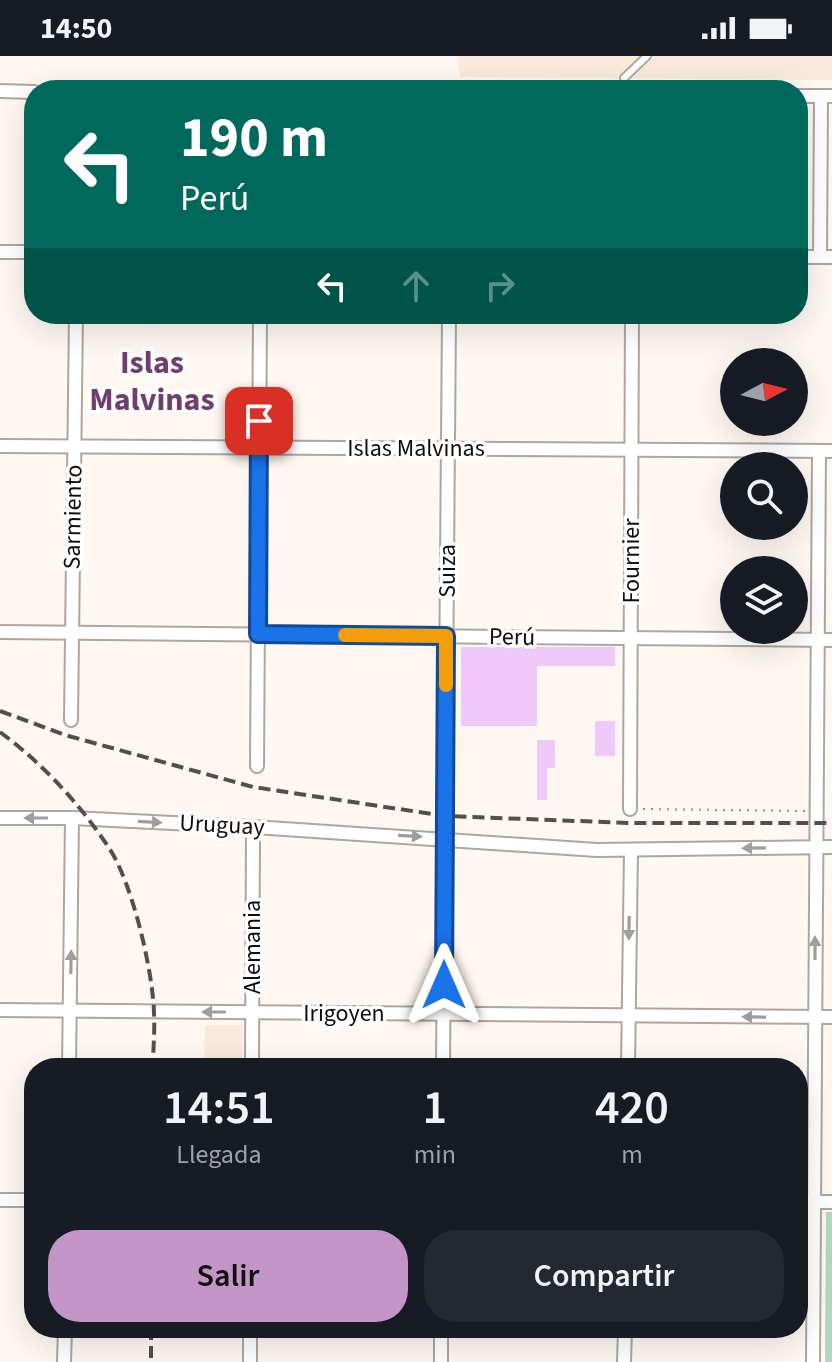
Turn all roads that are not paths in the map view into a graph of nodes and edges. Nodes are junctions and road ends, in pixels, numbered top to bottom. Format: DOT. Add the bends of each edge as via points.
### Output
graph roads {
  1 [pos="647,56"];
  2 [pos="624,78"];
  3 [pos="0,91"];
  4 [pos="24,92"];
  5 [pos="826,96"];
  6 [pos="0,252"];
  7 [pos="24,252"];
  8 [pos="826,257"];
  9 [pos="76,324"];
  10 [pos="260,324"];
  11 [pos="449,324"];
  12 [pos="632,324"];
  13 [pos="0,446"];
  14 [pos="74,446"];
  15 [pos="259,447"];
  16 [pos="448,449"];
  17 [pos="631,450"];
  18 [pos="825,451"];
  19 [pos="0,632"];
  20 [pos="72,633"];
  21 [pos="258,634"];
  22 [pos="446,636"];
  23 [pos="631,638"];
  24 [pos="817,639"];
  25 [pos="832,640"];
  26 [pos="71,720"];
  27 [pos="257,766"];
  28 [pos="630,809"];
  29 [pos="0,818"];
  30 [pos="72,818"];
  31 [pos="253,827"];
  32 [pos="444,838"];
  33 [pos="816,847"];
  34 [pos="832,847"];
  35 [pos="631,850"];
  36 [pos="0,1010"];
  37 [pos="70,1010"];
  38 [pos="252,1012"];
  39 [pos="443,1014"];
  40 [pos="628,1015"];
  41 [pos="815,1017"];
  42 [pos="832,1017"];
  43 [pos="69,1058"];
  44 [pos="252,1058"];
  45 [pos="443,1058"];
  46 [pos="628,1058"];
  47 [pos="0,1200"];
  48 [pos="24,1200"];
  49 [pos="808,1202"];
  50 [pos="814,1202"];
  51 [pos="832,1202"];
  52 [pos="65,1338"];
  53 [pos="250,1338"];
  54 [pos="441,1338"];
  55 [pos="625,1338"];
  56 [pos="64,1362"];
  57 [pos="250,1362"];
  58 [pos="441,1362"];
  59 [pos="624,1362"];
  60 [pos="813,1362"];
  1 -- 2 [label="lane"];
  3 -- 4 [label="street"];
  5 -- 8 [label="street"];
  6 -- 7 [label="street"];
  9 -- 14 [label="street, Sarmiento"];
  10 -- 15 [label="street"];
  11 -- 16 [label="street, Suiza"];
  12 -- 17 [label="street, Fournier"];
  13 -- 14 [label="street, Islas Malvinas"];
  14 -- 15 [label="street, Islas Malvinas"];
  14 -- 20 [label="street, Sarmiento"];
  15 -- 16 [label="street, Islas Malvinas"];
  15 -- 21 [label="street"];
  16 -- 17 [label="street, Islas Malvinas"];
  16 -- 22 [label="street, Suiza"];
  17 -- 18 [label="street, Islas Malvinas"];
  17 -- 23 [label="street, Fournier"];
  18 -- 24 [label="street"];
  19 -- 20 [label="street, Perú"];
  20 -- 21 [label="street, Perú"];
  20 -- 26 [label="street, Sarmiento"];
  21 -- 22 [label="street, Perú"];
  21 -- 27 [label="street"];
  22 -- 23 [label="street, Perú"];
  22 -- 32 [label="street, Suiza"];
  23 -- 24 [label="street, Perú"];
  23 -- 28 [label="street, Fournier"];
  24 -- 25 [label="street, Perú"];
  24 -- 33 [label="street"];
  30 -- 29 [label="street, Uruguay, one-way"];
  30 -- 31 [label="street, Uruguay, one-way"];
  37 -- 30 [label="street, one-way"];
  31 -- 32 [label="street, Uruguay, one-way"];
  31 -- 38 [label="street, Alemania"];
  32 -- 35 [label="street, Uruguay"];
  32 -- 39 [label="street, Suiza"];
  33 -- 34 [label="street"];
  33 -- 35 [label="street, one-way"];
  41 -- 33 [label="street, one-way"];
  35 -- 40 [label="street, one-way"];
  36 -- 37 [label="street, Irigoyen"];
  38 -- 37 [label="street, Irigoyen, one-way"];
  37 -- 43 [label="street"];
  38 -- 39 [label="street, Irigoyen"];
  38 -- 44 [label="street, Alemania"];
  39 -- 40 [label="street, Irigoyen"];
  39 -- 45 [label="street, Suiza"];
  41 -- 40 [label="street, Irigoyen, one-way"];
  40 -- 46 [label="street"];
  41 -- 42 [label="street, Irigoyen"];
  41 -- 50 [label="street"];
  47 -- 48 [label="street"];
  49 -- 50 [label="street"];
  50 -- 51 [label="street"];
  50 -- 60 [label="street"];
  52 -- 56 [label="street"];
  53 -- 57 [label="street"];
  54 -- 58 [label="street"];
  55 -- 59 [label="street"];
}
